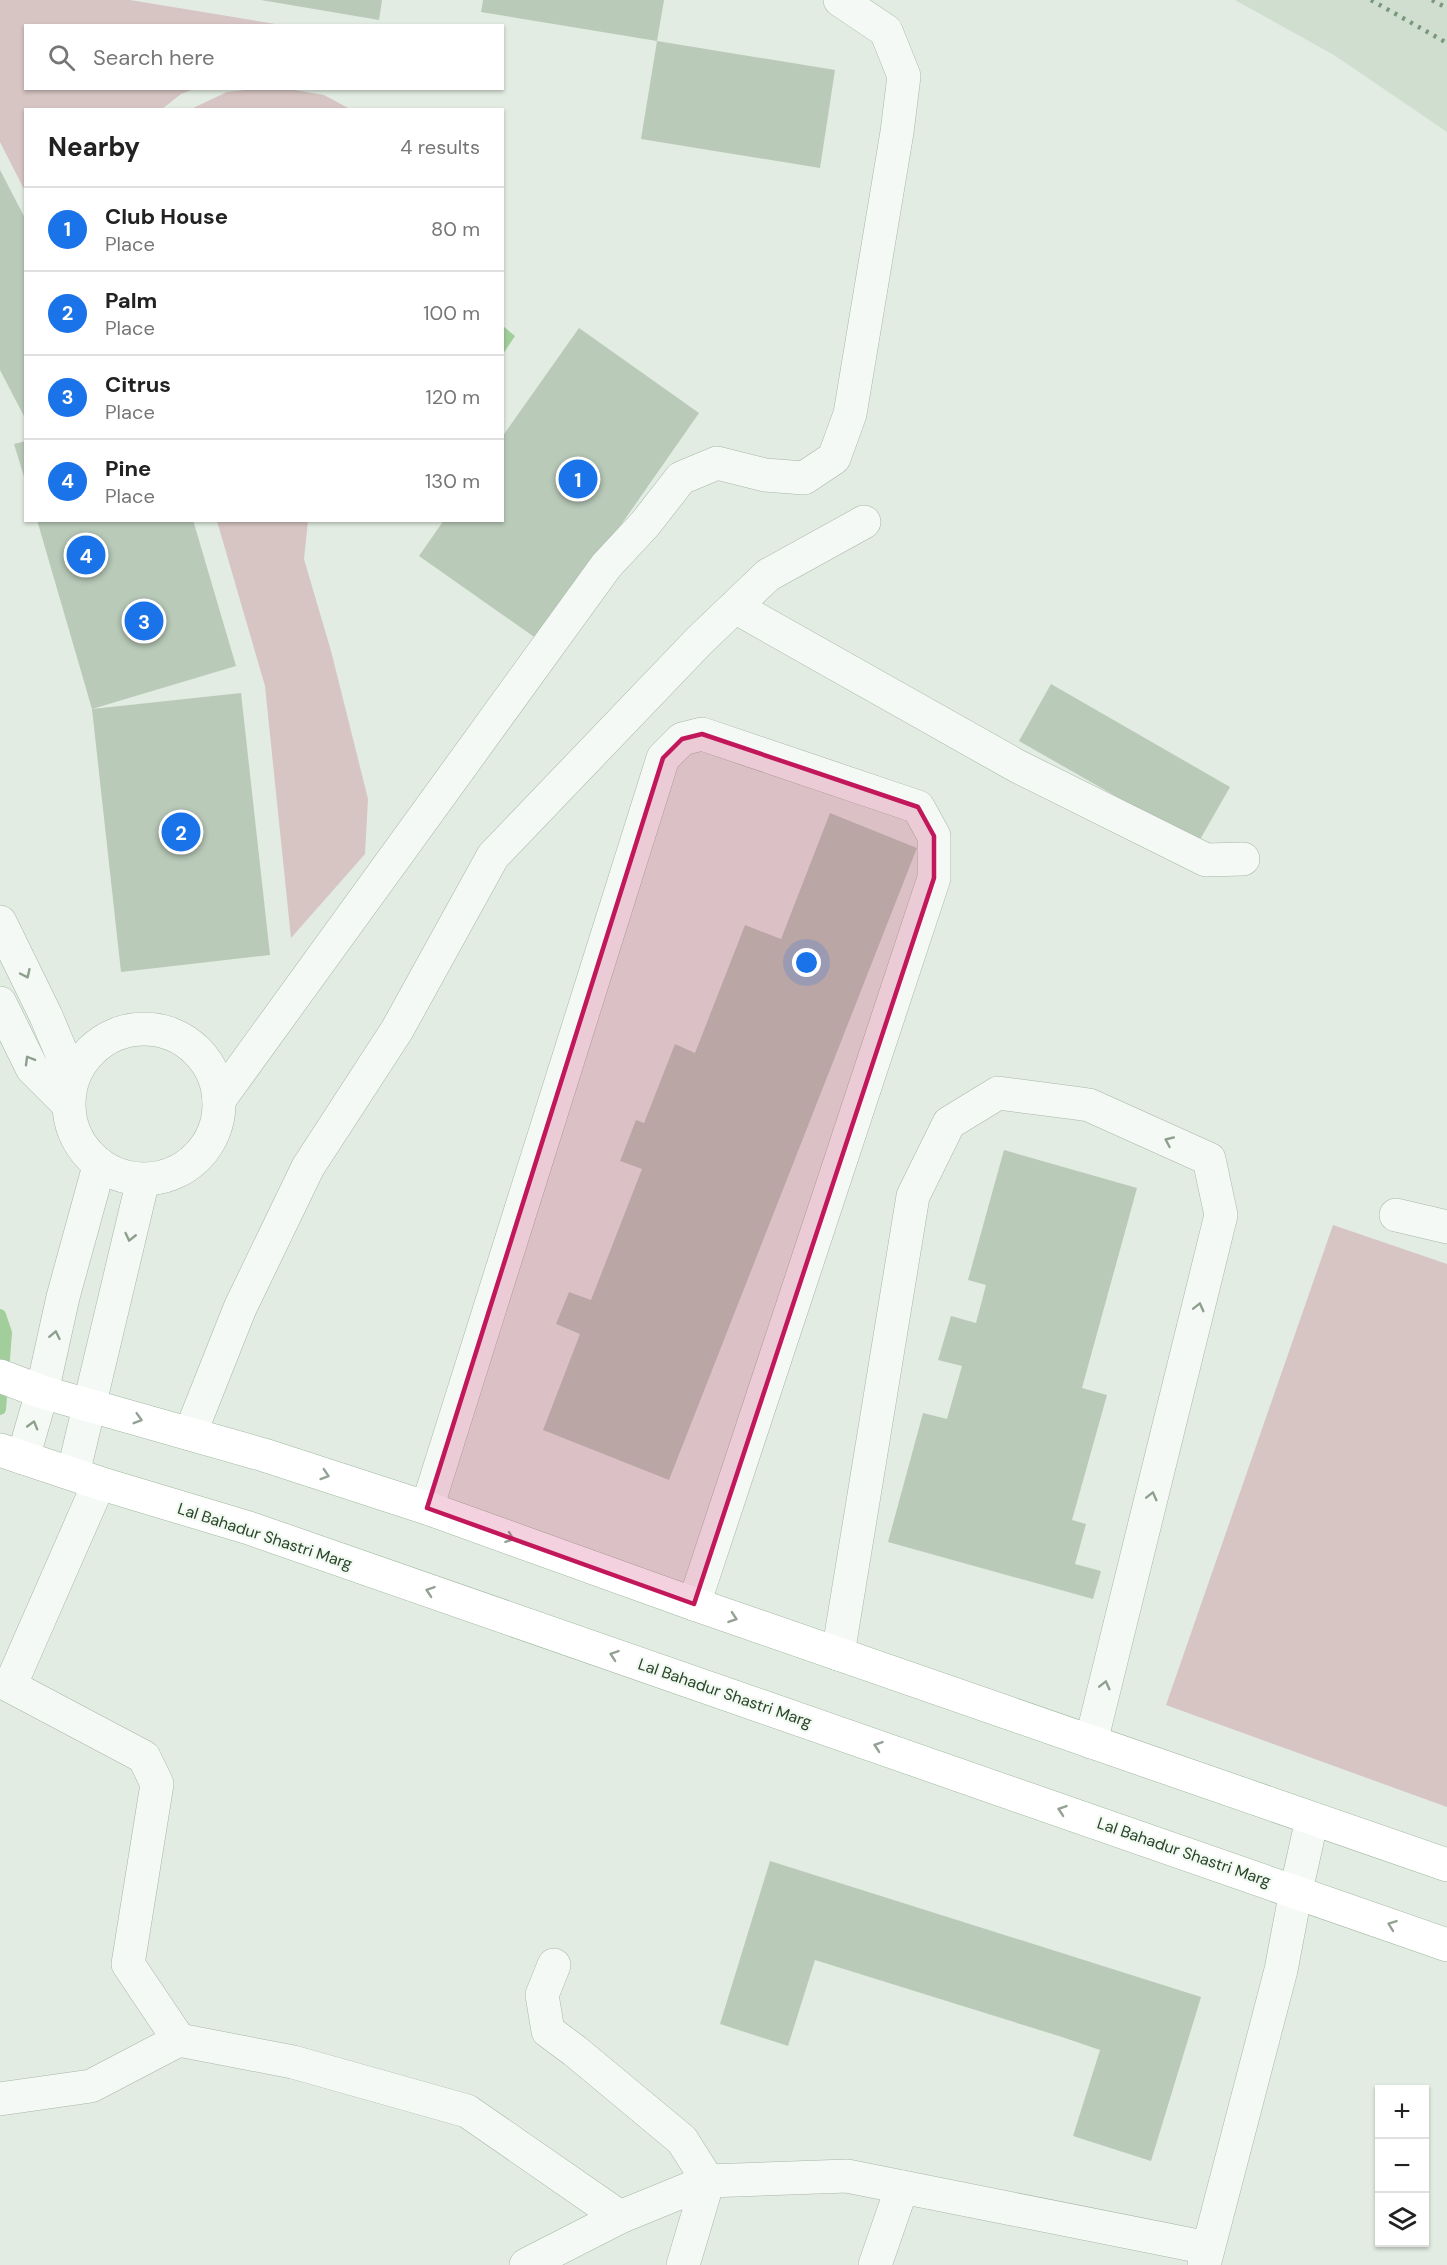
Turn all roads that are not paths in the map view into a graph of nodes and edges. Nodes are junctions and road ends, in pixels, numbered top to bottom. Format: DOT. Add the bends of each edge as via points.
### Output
graph roads {
  1 [pos="840,0"];
  2 [pos="864,522"];
  3 [pos="735,607"];
  4 [pos="1243,859"];
  5 [pos="0,922"];
  6 [pos="0,1004"];
  7 [pos="70,1091"];
  8 [pos="219,1100"];
  9 [pos="99,1166"];
  10 [pos="143,1180"];
  11 [pos="1396,1215"];
  12 [pos="1447,1227"];
  13 [pos="21,1384"];
  14 [pos="90,1406"];
  15 [pos="190,1434"];
  16 [pos="13,1455"];
  17 [pos="86,1478"];
  18 [pos="427,1508"];
  19 [pos="694,1604"];
  20 [pos="837,1654"];
  21 [pos="5,1685"];
  22 [pos="1091,1742"];
  23 [pos="1312,1819"];
  24 [pos="1447,1865"];
  25 [pos="1296,1891"];
  26 [pos="1447,1945"];
  27 [pos="554,1965"];
  28 [pos="179,2040"];
  29 [pos="0,2099"];
  30 [pos="708,2181"];
  31 [pos="902,2187"];
  32 [pos="620,2217"];
  33 [pos="1206,2256"];
  34 [pos="526,2265"];
  35 [pos="683,2265"];
  36 [pos="875,2265"];
  1 -- 8 [label="street" via="886,31 904,76 850,414 834,458 804,478 765,475 717,463 681,478 606,566"];
  2 -- 3 [label="street" via="768,575"];
  3 -- 4 [label="street" via="1028,772 1206,860"];
  3 -- 15 [label="street" via="493,856 397,1030 308,1167 240,1308"];
  5 -- 7 [label="street, one-way" via="46,1016"];
  7 -- 6 [label="street, one-way" via="32,1068"];
  7 -- 8 [label="street" via="85,1055 104,1039 128,1029 154,1029 179,1036 200,1053 214,1074"];
  7 -- 9 [label="street" via="71,1127 82,1149"];
  8 -- 10 [label="street" via="216,1126 205,1149 188,1166 167,1177"];
  9 -- 10 [label="street" via="120,1176"];
  13 -- 9 [label="street, one-way" via="63,1297"];
  10 -- 14 [label="street, one-way"];
  11 -- 12 [label="street"];
  13 -- 14 [label="main road"];
  16 -- 13 [label="street, one-way"];
  14 -- 15 [label="main road, one-way"];
  14 -- 17 [label="street"];
  15 -- 18 [label="main road, one-way"];
  16 -- 17 [label="main road, Lal Bahadur Shastri Marg"];
  17 -- 21 [label="street"];
  25 -- 17 [label="main road, Lal Bahadur Shastri Marg, one-way" via="249,1528"];
  18 -- 19 [label="main road, one-way"];
  18 -- 19 [label="street" via="663,758 682,739 702,734 918,807 934,836 934,878"];
  19 -- 20 [label="main road, one-way"];
  20 -- 22 [label="main road"];
  22 -- 20 [label="street, one-way" via="1221,1215 1209,1159 1089,1105 998,1093 949,1123 913,1196"];
  21 -- 28 [label="street" via="144,1757 157,1784 128,1964"];
  22 -- 23 [label="main road"];
  23 -- 24 [label="main road"];
  23 -- 25 [label="street"];
  26 -- 25 [label="main road, Lal Bahadur Shastri Marg, one-way"];
  25 -- 33 [label="street" via="1281,1970"];
  27 -- 30 [label="street" via="542,1995 548,2031 682,2140"];
  28 -- 29 [label="street" via="91,2086"];
  28 -- 32 [label="street" via="293,2062 467,2111"];
  30 -- 31 [label="street" via="847,2176"];
  30 -- 32 [label="street"];
  30 -- 35 [label="street"];
  31 -- 33 [label="street"];
  31 -- 36 [label="street"];
  32 -- 34 [label="street"];
}
